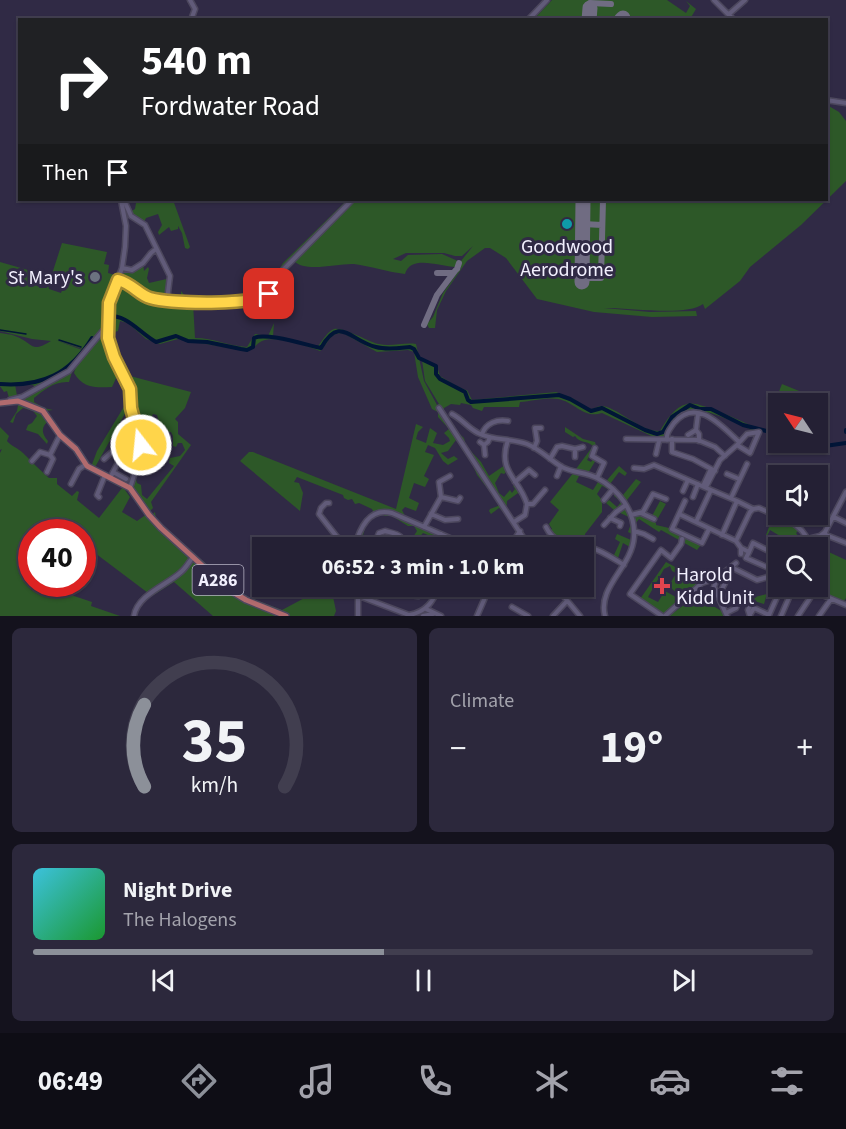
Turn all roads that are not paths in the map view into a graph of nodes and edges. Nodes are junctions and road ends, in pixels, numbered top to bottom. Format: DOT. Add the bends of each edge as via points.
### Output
graph roads {
  1 [pos="190,0"];
  2 [pos="547,0"];
  3 [pos="714,0"];
  4 [pos="746,0"];
  5 [pos="729,14"];
  6 [pos="192,18"];
  7 [pos="530,18"];
  8 [pos="732,18"];
  9 [pos="828,100"];
  10 [pos="846,103"];
  11 [pos="123,201"];
  12 [pos="124,201"];
  13 [pos="351,201"];
  14 [pos="135,220"];
  15 [pos="126,226"];
  16 [pos="156,249"];
  17 [pos="122,268"];
  18 [pos="118,280"];
  19 [pos="167,300"];
  20 [pos="107,326"];
  21 [pos="9,400"];
  22 [pos="0,403"];
  23 [pos="439,408"];
  24 [pos="452,414"];
  25 [pos="699,414"];
  26 [pos="506,422"];
  27 [pos="541,428"];
  28 [pos="696,430"];
  29 [pos="482,434"];
  30 [pos="60,435"];
  31 [pos="688,435"];
  32 [pos="490,437"];
  33 [pos="626,439"];
  34 [pos="508,440"];
  35 [pos="669,440"];
  36 [pos="132,441"];
  37 [pos="659,441"];
  38 [pos="699,441"];
  39 [pos="480,442"];
  40 [pos="738,443"];
  41 [pos="484,445"];
  42 [pos="583,447"];
  43 [pos="534,448"];
  44 [pos="595,448"];
  45 [pos="575,449"];
  46 [pos="656,454"];
  47 [pos="50,455"];
  48 [pos="122,455"];
  49 [pos="485,455"];
  50 [pos="725,456"];
  51 [pos="575,457"];
  52 [pos="104,459"];
  53 [pos="550,459"];
  54 [pos="32,461"];
  55 [pos="747,464"];
  56 [pos="85,465"];
  57 [pos="561,466"];
  58 [pos="634,468"];
  59 [pos="686,470"];
  60 [pos="713,471"];
  61 [pos="47,472"];
  62 [pos="556,474"];
  63 [pos="727,474"];
  64 [pos="109,475"];
  65 [pos="535,475"];
  66 [pos="450,476"];
  67 [pos="683,477"];
  68 [pos="597,478"];
  69 [pos="126,479"];
  70 [pos="739,479"];
  71 [pos="688,480"];
  72 [pos="515,482"];
  73 [pos="71,484"];
  74 [pos="702,486"];
  75 [pos="130,488"];
  76 [pos="613,489"];
  77 [pos="545,490"];
  78 [pos="711,490"];
  79 [pos="682,491"];
  80 [pos="846,492"];
  81 [pos="99,497"];
  82 [pos="441,497"];
  83 [pos="693,497"];
  84 [pos="460,498"];
  85 [pos="731,498"];
  86 [pos="666,499"];
  87 [pos="604,500"];
  88 [pos="844,500"];
  89 [pos="685,501"];
  90 [pos="737,501"];
  91 [pos="328,503"];
  92 [pos="625,503"];
  93 [pos="527,504"];
  94 [pos="753,509"];
  95 [pos="640,513"];
  96 [pos="431,514"];
  97 [pos="679,514"];
  98 [pos="631,515"];
  99 [pos="834,517"];
  100 [pos="610,518"];
  101 [pos="458,519"];
  102 [pos="654,519"];
  103 [pos="514,522"];
  104 [pos="696,522"];
  105 [pos="846,523"];
  106 [pos="604,525"];
  107 [pos="620,526"];
  108 [pos="424,527"];
  109 [pos="546,527"];
  110 [pos="709,529"];
  111 [pos="520,531"];
  112 [pos="634,531"];
  113 [pos="825,532"];
  114 [pos="441,534"];
  115 [pos="722,535"];
  116 [pos="337,537"];
  117 [pos="359,537"];
  118 [pos="377,537"];
  119 [pos="402,537"];
  120 [pos="440,537"];
  121 [pos="446,537"];
  122 [pos="516,537"];
  123 [pos="524,537"];
  124 [pos="554,537"];
  125 [pos="683,537"];
  126 [pos="806,537"];
  127 [pos="816,537"];
  128 [pos="653,539"];
  129 [pos="736,542"];
  130 [pos="846,543"];
  131 [pos="741,548"];
  132 [pos="594,550"];
  133 [pos="768,550"];
  134 [pos="749,552"];
  135 [pos="741,554"];
  136 [pos="193,557"];
  137 [pos="736,563"];
  138 [pos="624,566"];
  139 [pos="731,567"];
  140 [pos="768,568"];
  141 [pos="722,574"];
  142 [pos="768,577"];
  143 [pos="717,578"];
  144 [pos="359,597"];
  145 [pos="361,597"];
  146 [pos="434,597"];
  147 [pos="485,597"];
  148 [pos="564,597"];
  149 [pos="777,597"];
  150 [pos="789,597"];
  151 [pos="811,597"];
  152 [pos="826,597"];
  153 [pos="831,599"];
  154 [pos="567,601"];
  155 [pos="752,602"];
  156 [pos="845,604"];
  157 [pos="513,608"];
  158 [pos="426,609"];
  159 [pos="727,614"];
  160 [pos="417,615"];
  161 [pos="750,615"];
  162 [pos="134,616"];
  163 [pos="286,616"];
  164 [pos="358,616"];
  165 [pos="423,616"];
  166 [pos="438,616"];
  167 [pos="477,616"];
  168 [pos="528,616"];
  169 [pos="553,616"];
  170 [pos="580,616"];
  171 [pos="605,616"];
  172 [pos="663,616"];
  173 [pos="769,616"];
  174 [pos="781,616"];
  175 [pos="798,616"];
  176 [pos="819,616"];
  1 -- 6 [label="street" via="195,9"];
  2 -- 7 [label="street"];
  3 -- 5 [label="street"];
  4 -- 5 [label="street"];
  5 -- 8 [label="street"];
  9 -- 10 [label="street"];
  11 -- 15 [label="street"];
  12 -- 14 [label="street"];
  13 -- 19 [label="street" via="282,271 269,294 258,300"];
  14 -- 15 [label="street"];
  14 -- 16 [label="street" via="143,223"];
  15 -- 17 [label="street"];
  16 -- 17 [label="street" via="132,270"];
  16 -- 19 [label="street" via="170,276"];
  17 -- 18 [label="street"];
  18 -- 19 [label="street" via="133,285 146,297"];
  18 -- 20 [label="street" via="109,303"];
  20 -- 21 [label="street" via="69,371"];
  20 -- 75 [label="street" via="109,345 130,389 141,438 141,453"];
  21 -- 22 [label="main road"];
  21 -- 30 [label="main road, A286" via="43,411"];
  23 -- 103 [label="street"];
  24 -- 29 [label="street"];
  25 -- 28 [label="street"];
  25 -- 35 [label="street" via="689,412 678,418 669,430"];
  25 -- 40 [label="street" via="712,418"];
  26 -- 29 [label="street" via="493,422"];
  27 -- 43 [label="street" via="534,426"];
  28 -- 31 [label="street"];
  28 -- 38 [label="street"];
  29 -- 32 [label="street"];
  30 -- 47 [label="street"];
  30 -- 56 [label="main road, A286" via="74,447"];
  32 -- 34 [label="street"];
  32 -- 41 [label="street"];
  33 -- 37 [label="street"];
  34 -- 43 [label="street"];
  34 -- 72 [label="street" via="504,456"];
  35 -- 37 [label="street"];
  35 -- 38 [label="street"];
  35 -- 60 [label="street" via="672,452"];
  36 -- 48 [label="street"];
  37 -- 46 [label="street"];
  38 -- 50 [label="street"];
  39 -- 41 [label="street"];
  40 -- 40 [label="street" via="750,453 759,432 747,434"];
  40 -- 50 [label="street"];
  41 -- 49 [label="street"];
  42 -- 45 [label="street"];
  43 -- 53 [label="street"];
  44 -- 68 [label="street" via="592,456 604,463"];
  45 -- 51 [label="street"];
  45 -- 53 [label="street" via="557,447"];
  47 -- 54 [label="street" via="40,452"];
  47 -- 61 [label="street" via="53,459"];
  48 -- 52 [label="street" via="112,452"];
  48 -- 64 [label="street"];
  50 -- 60 [label="street"];
  53 -- 57 [label="street"];
  55 -- 70 [label="street"];
  56 -- 64 [label="main road, A286"];
  56 -- 73 [label="street"];
  57 -- 62 [label="street"];
  57 -- 68 [label="street"];
  58 -- 67 [label="street" via="654,465"];
  59 -- 67 [label="street"];
  60 -- 74 [label="street"];
  63 -- 70 [label="street"];
  64 -- 69 [label="street"];
  64 -- 75 [label="main road, A286"];
  64 -- 81 [label="street"];
  65 -- 72 [label="street" via="527,471"];
  66 -- 82 [label="street" via="439,482"];
  67 -- 71 [label="street"];
  68 -- 76 [label="street"];
  70 -- 85 [label="street"];
  71 -- 74 [label="street"];
  71 -- 79 [label="street"];
  72 -- 93 [label="street"];
  74 -- 78 [label="street"];
  74 -- 83 [label="street"];
  75 -- 136 [label="main road, A286" via="152,519"];
  76 -- 87 [label="street"];
  76 -- 92 [label="street"];
  77 -- 93 [label="street" via="533,504"];
  78 -- 85 [label="street"];
  78 -- 104 [label="street"];
  80 -- 88 [label="street"];
  82 -- 84 [label="street" via="458,501"];
  82 -- 96 [label="street"];
  85 -- 90 [label="street"];
  86 -- 95 [label="street" via="653,494"];
  88 -- 99 [label="street"];
  89 -- 97 [label="street"];
  90 -- 94 [label="street"];
  90 -- 115 [label="street"];
  91 -- 116 [label="street" via="319,514"];
  92 -- 98 [label="street"];
  92 -- 100 [label="street"];
  93 -- 103 [label="street" via="525,515"];
  94 -- 126 [label="street" via="759,508 798,526"];
  94 -- 129 [label="street"];
  95 -- 98 [label="street"];
  95 -- 102 [label="street"];
  96 -- 101 [label="street" via="452,522"];
  96 -- 108 [label="street"];
  97 -- 104 [label="street"];
  97 -- 125 [label="street" via="672,529"];
  98 -- 112 [label="street"];
  99 -- 105 [label="street"];
  99 -- 113 [label="street"];
  100 -- 106 [label="street"];
  100 -- 107 [label="street"];
  103 -- 111 [label="street"];
  104 -- 110 [label="street"];
  108 -- 114 [label="street"];
  108 -- 117 [label="street" via="392,513 376,512"];
  109 -- 124 [label="street"];
  110 -- 115 [label="street"];
  110 -- 125 [label="street" via="702,543"];
  111 -- 122 [label="street"];
  111 -- 123 [label="street"];
  112 -- 128 [label="street"];
  112 -- 138 [label="street"];
  113 -- 127 [label="street"];
  113 -- 130 [label="street"];
  114 -- 120 [label="street"];
  114 -- 121 [label="street"];
  115 -- 129 [label="street"];
  118 -- 119 [label="street" via="385,531"];
  125 -- 172 [label="street" via="671,558 659,548 630,594"];
  129 -- 131 [label="street"];
  131 -- 134 [label="street"];
  131 -- 135 [label="street"];
  132 -- 138 [label="street"];
  133 -- 134 [label="street" via="753,543"];
  134 -- 140 [label="street" via="746,558"];
  136 -- 162 [label="street" via="184,570 141,602"];
  136 -- 163 [label="main road, A286" via="234,594"];
  137 -- 139 [label="street"];
  138 -- 171 [label="street" via="603,601"];
  139 -- 141 [label="street"];
  139 -- 142 [label="street" via="757,580"];
  141 -- 143 [label="street"];
  141 -- 159 [label="street" via="726,581 720,593 738,606"];
  143 -- 159 [label="street" via="714,587"];
  143 -- 172 [label="street" via="702,583"];
  144 -- 164 [label="street"];
  145 -- 160 [label="street" via="403,614"];
  146 -- 158 [label="street"];
  147 -- 167 [label="street"];
  148 -- 154 [label="street"];
  149 -- 173 [label="street"];
  150 -- 174 [label="street"];
  151 -- 175 [label="street"];
  152 -- 153 [label="street"];
  153 -- 156 [label="street"];
  153 -- 176 [label="street"];
  154 -- 169 [label="street"];
  154 -- 170 [label="street"];
  155 -- 161 [label="street"];
  157 -- 168 [label="street"];
  158 -- 160 [label="street"];
  158 -- 166 [label="street"];
  161 -- 173 [label="street" via="754,608"];
  165 -- 166 [label="street"];
}
